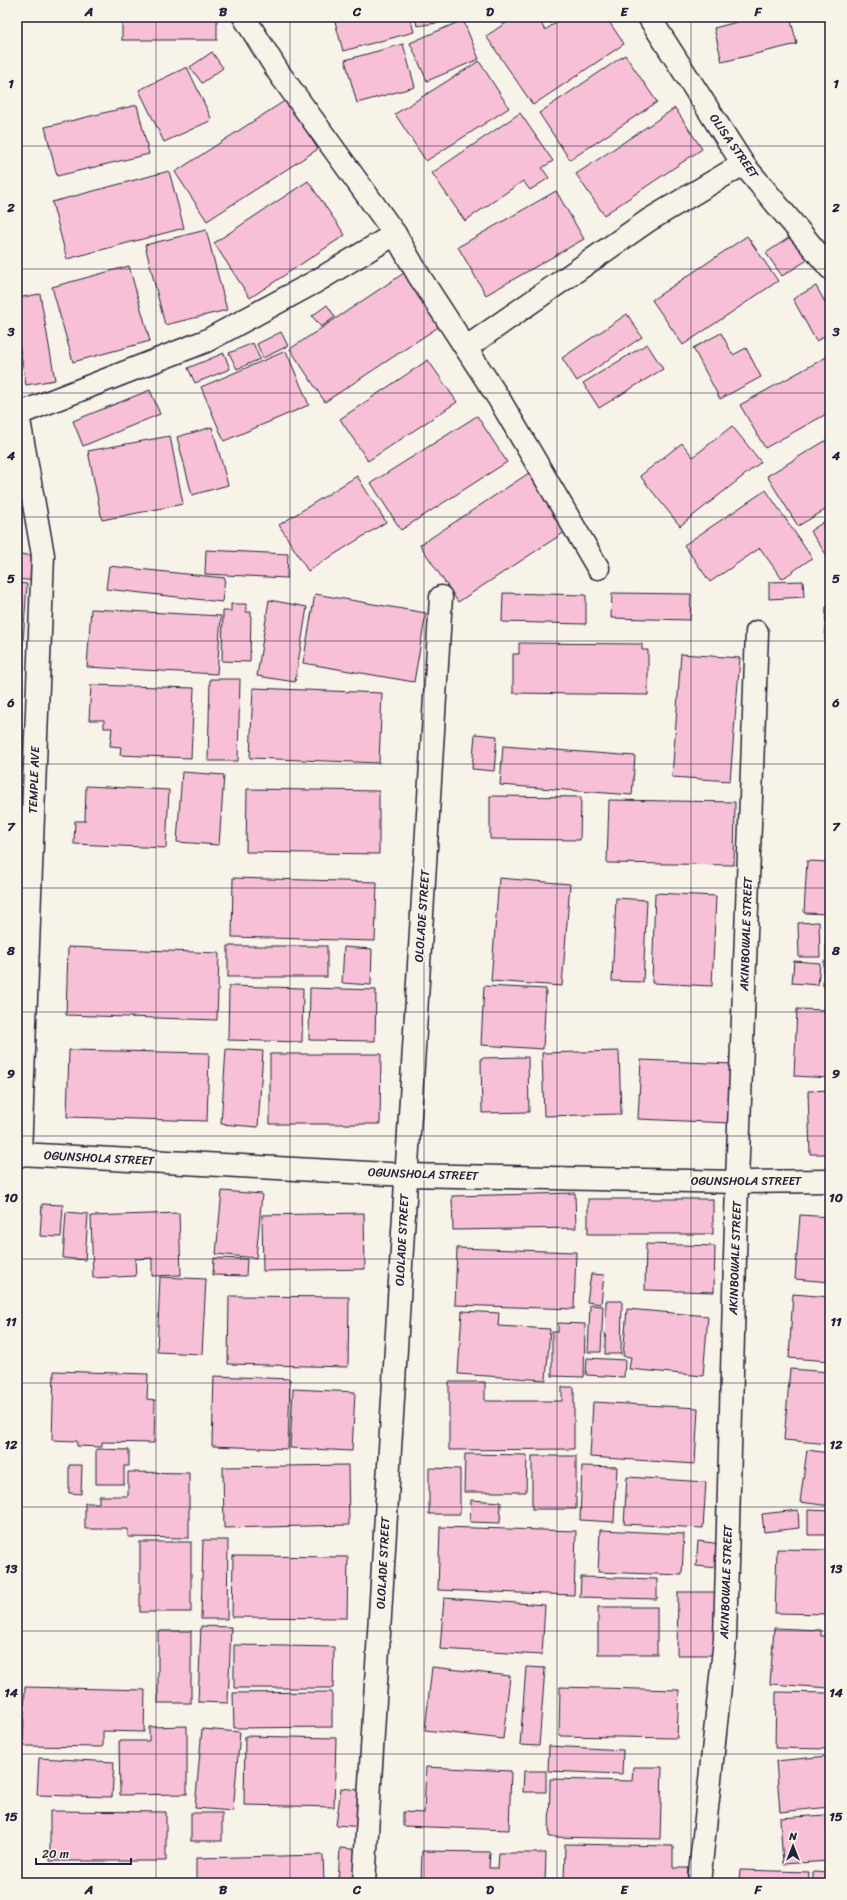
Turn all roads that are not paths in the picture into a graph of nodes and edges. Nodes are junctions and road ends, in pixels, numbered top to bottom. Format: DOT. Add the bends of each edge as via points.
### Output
graph roads {
  1 [pos="244,17"];
  2 [pos="649,17"];
  3 [pos="744,164"];
  4 [pos="395,234"];
  5 [pos="830,268"];
  6 [pos="467,347"];
  7 [pos="18,411"];
  8 [pos="598,568"];
  9 [pos="441,597"];
  10 [pos="757,632"];
  11 [pos="18,1155"];
  12 [pos="406,1175"];
  13 [pos="830,1181"];
  14 [pos="737,1182"];
  15 [pos="364,1883"];
  16 [pos="700,1883"];
  1 -- 4 [label="street" via="279,73"];
  2 -- 3 [label="street, OLISA STREET"];
  3 -- 5 [label="street, OLISA STREET"];
  3 -- 6 [label="street" via="649,220"];
  4 -- 6 [label="street" via="419,276"];
  4 -- 7 [label="street" via="206,342"];
  6 -- 8 [label="street"];
  7 -- 11 [label="street, TEMPLE AVE" via="43,555"];
  9 -- 12 [label="street, OLOLADE STREET"];
  10 -- 14 [label="street, AKINBOWALE STREET"];
  11 -- 12 [label="street, OGUNSHOLA STREET"];
  12 -- 14 [label="street, OGUNSHOLA STREET"];
  12 -- 15 [label="street, OLOLADE STREET"];
  13 -- 14 [label="street, OGUNSHOLA STREET"];
  14 -- 16 [label="street, AKINBOWALE STREET" via="725,1639"];
}
